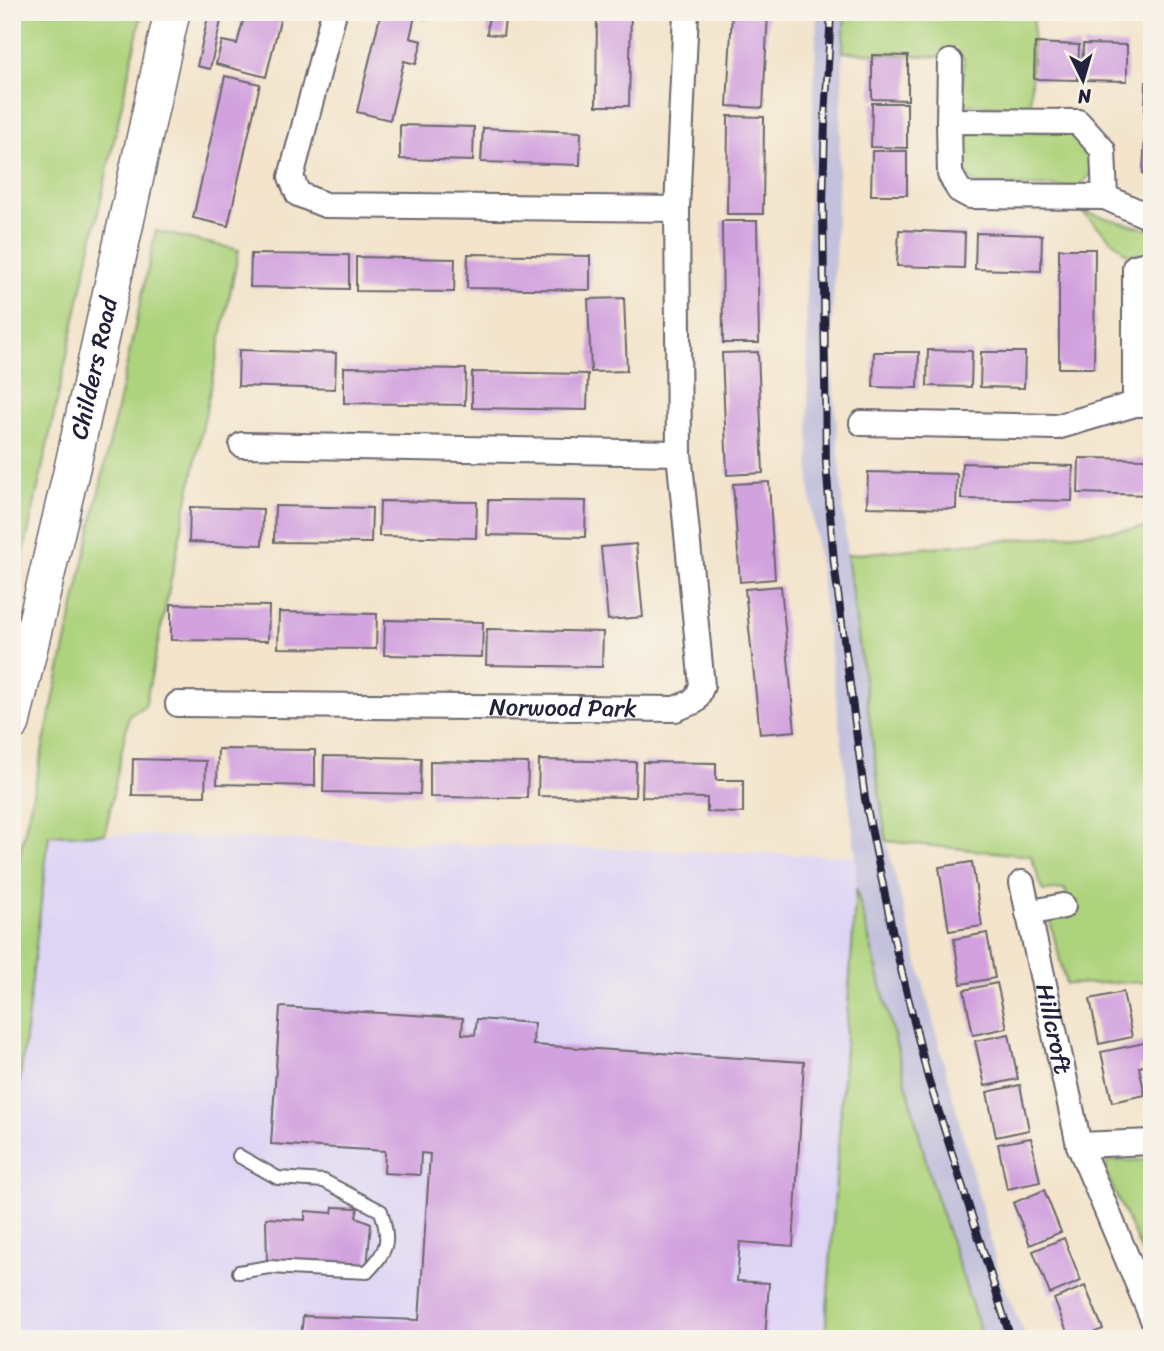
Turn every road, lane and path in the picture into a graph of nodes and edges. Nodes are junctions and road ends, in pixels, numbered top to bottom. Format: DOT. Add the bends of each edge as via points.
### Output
graph roads {
  1 [pos="172,12"];
  2 [pos="334,12"];
  3 [pos="685,12"];
  4 [pos="950,62"];
  5 [pos="949,121"];
  6 [pos="1105,197"];
  7 [pos="677,209"];
  8 [pos="1152,218"];
  9 [pos="1152,263"];
  10 [pos="1143,404"];
  11 [pos="862,423"];
  12 [pos="242,445"];
  13 [pos="678,453"];
  14 [pos="178,704"];
  15 [pos="12,723"];
  16 [pos="1022,883"];
  17 [pos="1063,906"];
  18 [pos="1028,914"];
  19 [pos="1152,1142"];
  20 [pos="1079,1144"];
  21 [pos="239,1156"];
  22 [pos="239,1272"];
  23 [pos="1152,1317"];
  1 -- 15 [label="main road, Childers Road"];
  2 -- 7 [label="street" via="291,177 298,194 325,205"];
  3 -- 7 [label="street, Norwood Park"];
  4 -- 5 [label="street"];
  5 -- 6 [label="street" via="1078,122 1103,150"];
  5 -- 6 [label="street" via="950,174 959,190 970,196"];
  6 -- 8 [label="street"];
  7 -- 13 [label="street, Norwood Park"];
  9 -- 10 [label="street" via="1135,267"];
  10 -- 11 [label="street" via="1057,427"];
  12 -- 13 [label="street"];
  13 -- 14 [label="street, Norwood Park" via="702,686 695,701 674,709"];
  16 -- 18 [label="street, Hillcroft"];
  17 -- 18 [label="street"];
  18 -- 20 [label="street, Hillcroft"];
  19 -- 20 [label="street"];
  20 -- 23 [label="street, Hillcroft"];
  21 -- 22 [label="lane" via="278,1178 324,1181 358,1198 381,1212 388,1233 383,1254 368,1272 269,1267"];
}
